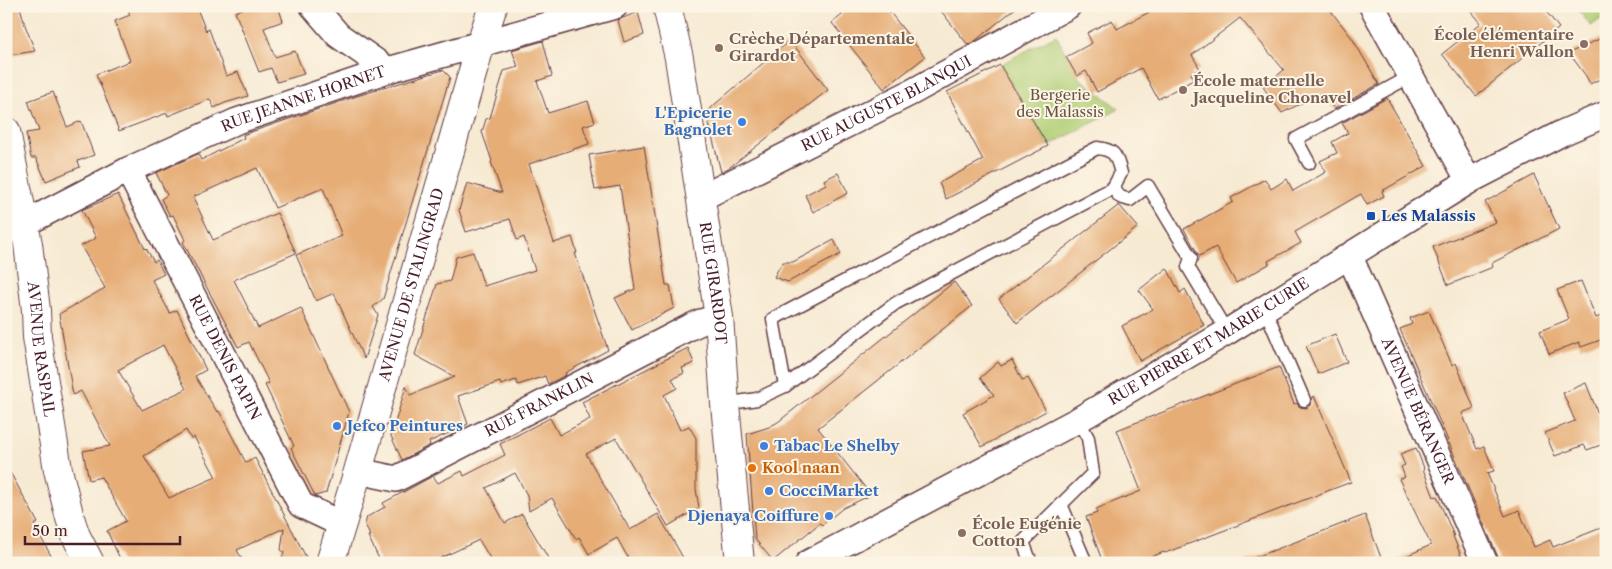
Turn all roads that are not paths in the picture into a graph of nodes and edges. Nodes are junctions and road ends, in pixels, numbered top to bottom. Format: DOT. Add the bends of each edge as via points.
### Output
graph roads {
  1 [pos="313,6"];
  2 [pos="493,6"];
  3 [pos="616,6"];
  4 [pos="667,6"];
  5 [pos="1068,6"];
  6 [pos="1372,6"];
  7 [pos="481,43"];
  8 [pos="388,70"];
  9 [pos="1411,76"];
  10 [pos="1606,114"];
  11 [pos="6,131"];
  12 [pos="1309,163"];
  13 [pos="128,170"];
  14 [pos="1469,181"];
  15 [pos="1113,188"];
  16 [pos="701,198"];
  17 [pos="15,228"];
  18 [pos="1350,257"];
  19 [pos="1265,309"];
  20 [pos="719,317"];
  21 [pos="1227,332"];
  22 [pos="785,386"];
  23 [pos="1304,400"];
  24 [pos="725,404"];
  25 [pos="1078,420"];
  26 [pos="358,471"];
  27 [pos="1061,504"];
  28 [pos="341,524"];
  29 [pos="90,563"];
  30 [pos="330,563"];
  31 [pos="740,563"];
  32 [pos="808,563"];
  33 [pos="1031,563"];
  34 [pos="1086,563"];
  35 [pos="1486,563"];
  1 -- 8 [label="street" via="338,35"];
  2 -- 7 [label="main road, AVENUE DE STALINGRAD"];
  3 -- 7 [label="street, RUE JEANNE HORNET"];
  4 -- 16 [label="main road, RUE GIRARDOT" via="679,58"];
  5 -- 16 [label="street, RUE AUGUSTE BLANQUI" via="912,92"];
  6 -- 9 [label="street"];
  7 -- 8 [label="street, RUE JEANNE HORNET"];
  7 -- 26 [label="main road, AVENUE DE STALINGRAD"];
  8 -- 13 [label="street, RUE JEANNE HORNET" via="236,120"];
  9 -- 12 [label="lane" via="1296,139"];
  9 -- 14 [label="street"];
  10 -- 14 [label="street, RUE PIERRE ET MARIE CURIE"];
  11 -- 17 [label="main road, AVENUE RASPAIL"];
  13 -- 17 [label="street, RUE JEANNE HORNET"];
  13 -- 28 [label="street, RUE DENIS PAPIN" via="300,505"];
  14 -- 18 [label="street, RUE PIERRE ET MARIE CURIE"];
  15 -- 21 [label="lane" via="1120,197 1130,200 1148,186 1191,258 1188,267"];
  15 -- 22 [label="lane" via="896,303"];
  15 -- 22 [label="lane" via="1121,173 1116,156 1108,149 1097,148 773,319"];
  16 -- 20 [label="main road, RUE GIRARDOT"];
  17 -- 29 [label="main road, AVENUE RASPAIL" via="36,310 36,337 58,470 76,536"];
  18 -- 19 [label="street, RUE PIERRE ET MARIE CURIE"];
  18 -- 35 [label="street, AVENUE BÉRANGER"];
  19 -- 21 [label="street, RUE PIERRE ET MARIE CURIE"];
  19 -- 23 [label="lane"];
  20 -- 24 [label="main road, RUE GIRARDOT"];
  20 -- 26 [label="street, RUE FRANKLIN" via="690,327 396,479"];
  21 -- 25 [label="street, RUE PIERRE ET MARIE CURIE"];
  22 -- 24 [label="lane" via="757,399"];
  24 -- 31 [label="main road, RUE GIRARDOT"];
  25 -- 27 [label="lane" via="1088,438 1093,473"];
  25 -- 32 [label="street, RUE PIERRE ET MARIE CURIE"];
  26 -- 28 [label="main road, AVENUE DE STALINGRAD"];
  27 -- 33 [label="lane" via="1023,542"];
  27 -- 34 [label="lane"];
  28 -- 30 [label="main road, AVENUE DE STALINGRAD"];
}
